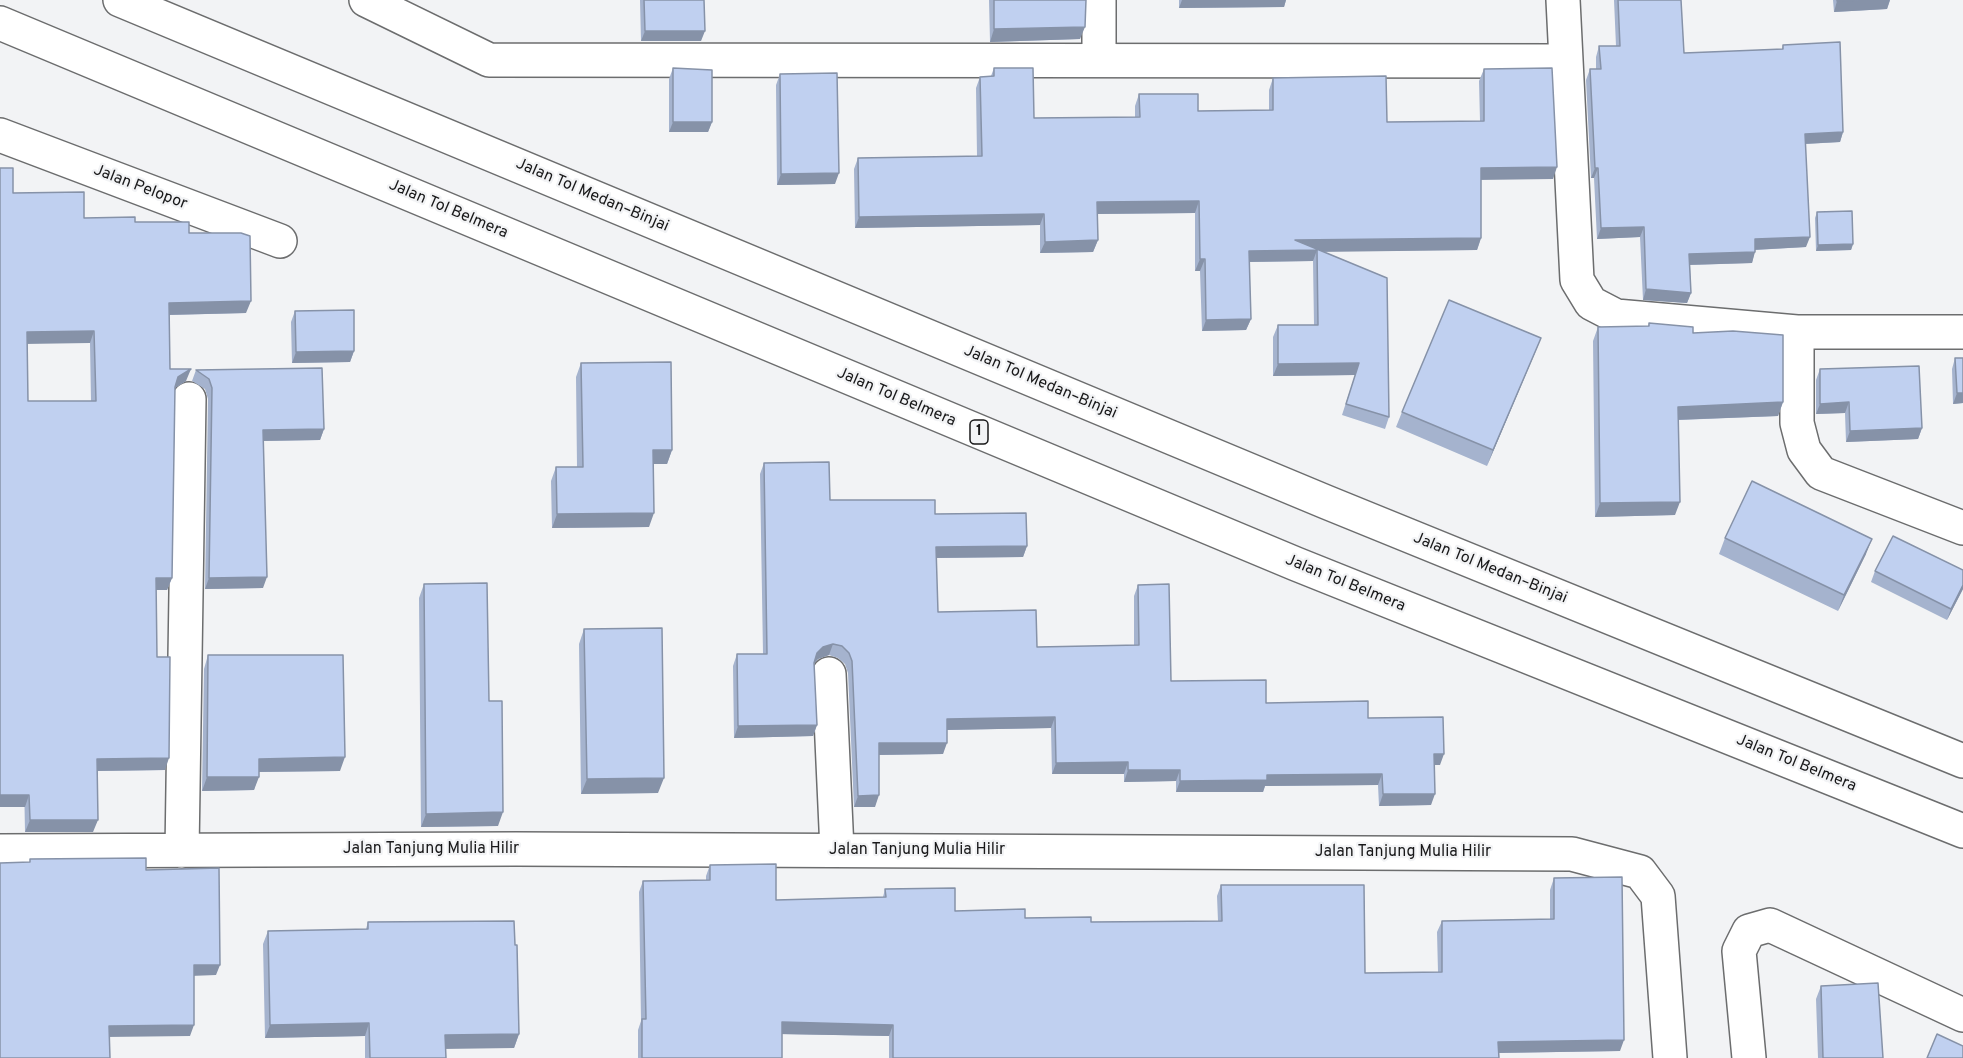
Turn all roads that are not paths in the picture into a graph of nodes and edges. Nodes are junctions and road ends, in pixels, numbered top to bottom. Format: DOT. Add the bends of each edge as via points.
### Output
graph roads {
  1 [pos="120,0"];
  2 [pos="366,0"];
  3 [pos="1099,0"];
  4 [pos="1563,0"];
  5 [pos="0,23"];
  6 [pos="1099,59"];
  7 [pos="1565,61"];
  8 [pos="0,135"];
  9 [pos="280,241"];
  10 [pos="1797,332"];
  11 [pos="1963,332"];
  12 [pos="189,399"];
  13 [pos="1963,528"];
  14 [pos="828,674"];
  15 [pos="1963,760"];
  16 [pos="1963,831"];
  17 [pos="837,850"];
  18 [pos="0,851"];
  19 [pos="182,851"];
  20 [pos="1963,1015"];
  21 [pos="1670,1058"];
  22 [pos="1749,1058"];
  1 -- 15 [label="main road, Jalan Tol Medan–Binjai" via="1326,502"];
  2 -- 6 [label="main road" via="489,60"];
  3 -- 6 [label="main road"];
  4 -- 7 [label="main road"];
  5 -- 16 [label="main road, Jalan Tol Belmera / 1" via="1296,564"];
  6 -- 7 [label="main road"];
  7 -- 10 [label="main road" via="1577,280 1591,303 1616,316"];
  8 -- 9 [label="main road, Jalan Pelopor"];
  10 -- 11 [label="main road"];
  10 -- 13 [label="main road" via="1797,423 1804,450 1821,473"];
  12 -- 19 [label="main road"];
  14 -- 17 [label="main road"];
  17 -- 19 [label="main road, Jalan Tanjung Mulia Hilir"];
  17 -- 21 [label="main road, Jalan Tanjung Mulia Hilir" via="1572,854 1640,872 1658,896"];
  18 -- 19 [label="main road, Jalan Tanjung Mulia Hilir"];
  20 -- 22 [label="main road" via="1770,925 1749,931 1739,951"];
}
